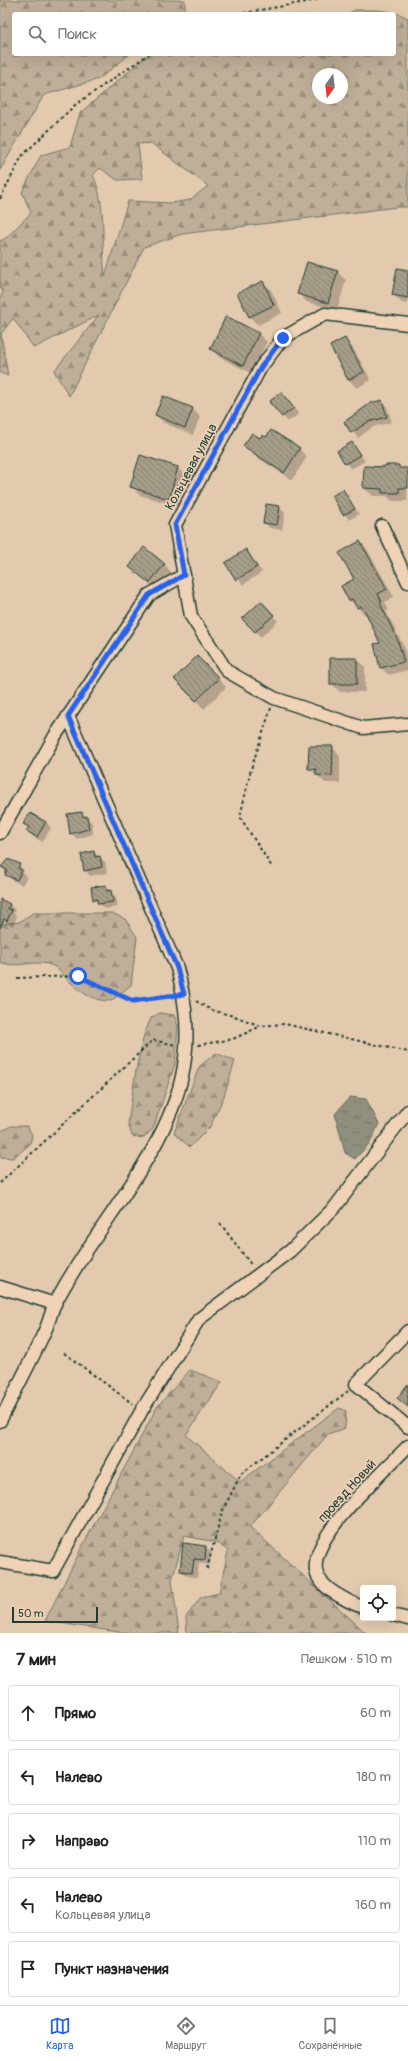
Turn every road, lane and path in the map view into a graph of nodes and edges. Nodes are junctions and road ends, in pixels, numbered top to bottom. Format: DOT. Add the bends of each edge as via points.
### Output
graph roads {
  1 [pos="317,0"];
  2 [pos="249,12"];
  3 [pos="146,56"];
  4 [pos="0,199"];
  5 [pos="408,324"];
  6 [pos="382,526"];
  7 [pos="184,575"];
  8 [pos="408,582"];
  9 [pos="274,698"];
  10 [pos="68,716"];
  11 [pos="408,724"];
  12 [pos="0,833"];
  13 [pos="272,867"];
  14 [pos="17,978"];
  15 [pos="184,994"];
  16 [pos="261,1026"];
  17 [pos="186,1047"];
  18 [pos="408,1052"];
  19 [pos="408,1111"];
  20 [pos="0,1182"];
  21 [pos="220,1224"];
  22 [pos="259,1275"];
  23 [pos="0,1287"];
  24 [pos="55,1304"];
  25 [pos="408,1331"];
  26 [pos="64,1353"];
  27 [pos="356,1384"];
  28 [pos="142,1410"];
  29 [pos="0,1421"];
  30 [pos="408,1427"];
  31 [pos="408,1446"];
  32 [pos="0,1562"];
  33 [pos="207,1569"];
  34 [pos="360,1606"];
  35 [pos="396,1616"];
  36 [pos="408,1619"];
  1 -- 2 [label="path"];
  3 -- 4 [label="path" via="75,105 27,151"];
  5 -- 7 [label="street, Кольцевая улица" via="326,314 283,338 261,367 175,525"];
  6 -- 8 [label="street"];
  7 -- 9 [label="street, Кольцевая улица" via="191,616 227,671"];
  7 -- 10 [label="street" via="149,595"];
  9 -- 11 [label="street, Кольцевая улица" via="363,728"];
  9 -- 13 [label="path" via="251,769 240,817"];
  10 -- 12 [label="street"];
  10 -- 15 [label="street" via="177,968"];
  14 -- 15 [label="path" via="78,976 133,1001"];
  15 -- 16 [label="path" via="211,1010"];
  15 -- 17 [label="street"];
  16 -- 17 [label="path" via="233,1038"];
  16 -- 18 [label="path" via="284,1024"];
  17 -- 20 [label="path" via="153,1040"];
  17 -- 24 [label="street" via="180,1084 159,1135 142,1167"];
  19 -- 22 [label="street" via="335,1208 290,1251"];
  21 -- 22 [label="path"];
  22 -- 28 [label="street" via="200,1319"];
  23 -- 24 [label="street"];
  24 -- 29 [label="street"];
  25 -- 27 [label="street"];
  26 -- 28 [label="path"];
  27 -- 30 [label="street"];
  27 -- 33 [label="path" via="241,1474 222,1512"];
  28 -- 32 [label="street" via="53,1571"];
  31 -- 34 [label="street, проезд Новый" via="341,1516 328,1532 317,1554 316,1572 325,1586 352,1604"];
  35 -- 36 [label="street"];
}
